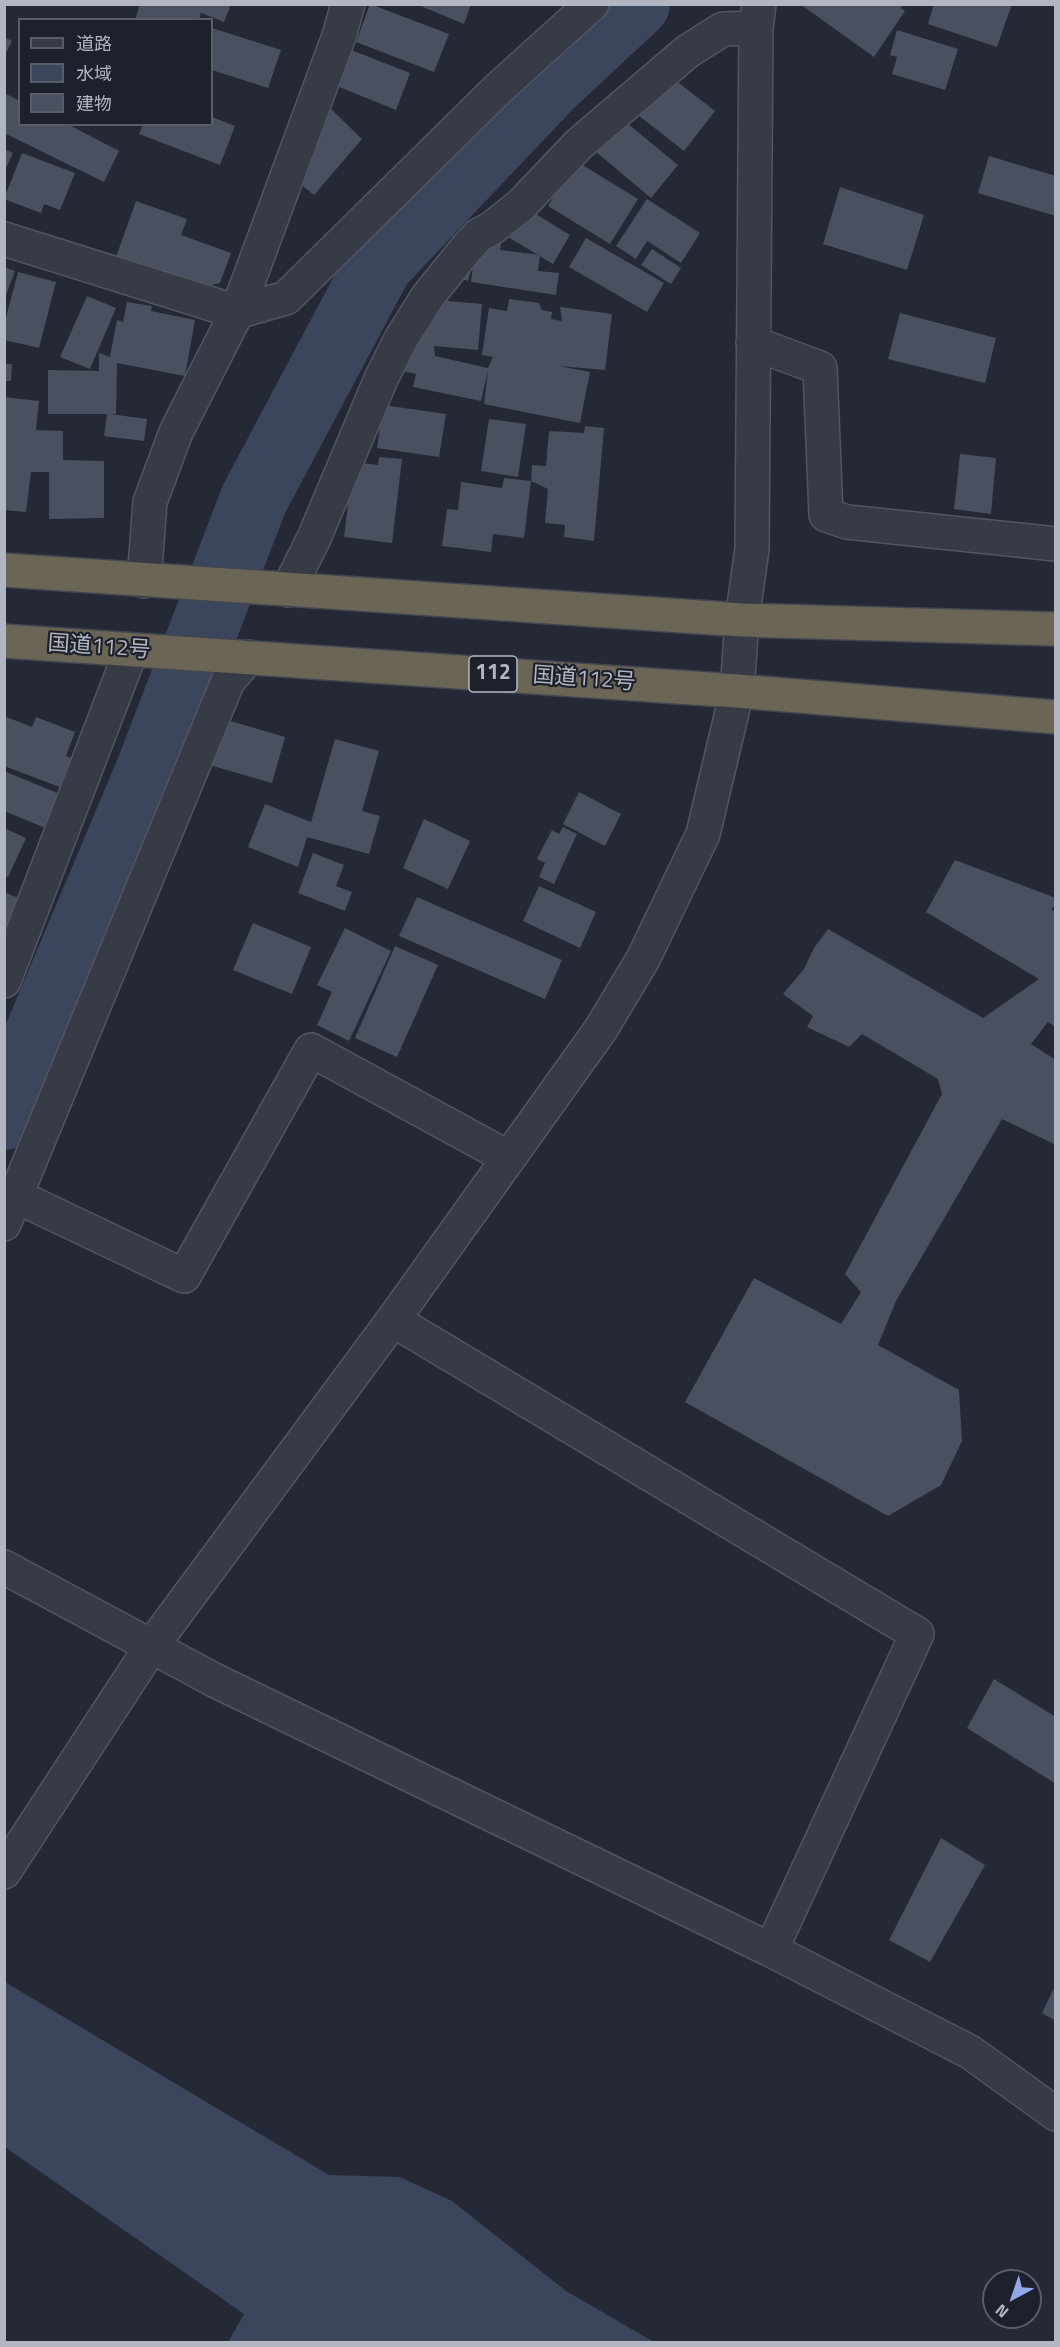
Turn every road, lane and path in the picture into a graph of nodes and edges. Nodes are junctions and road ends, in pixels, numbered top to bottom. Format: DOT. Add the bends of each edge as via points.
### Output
graph roads {
  1 [pos="348,4"];
  2 [pos="592,4"];
  3 [pos="758,16"];
  4 [pos="4,239"];
  5 [pos="237,312"];
  6 [pos="753,343"];
  7 [pos="1056,544"];
  8 [pos="4,570"];
  9 [pos="144,581"];
  10 [pos="274,589"];
  11 [pos="742,620"];
  12 [pos="1056,629"];
  13 [pos="4,641"];
  14 [pos="139,651"];
  15 [pos="249,657"];
  16 [pos="737,691"];
  17 [pos="1056,717"];
  18 [pos="4,981"];
  19 [pos="509,1158"];
  20 [pos="10,1210"];
  21 [pos="393,1320"];
  22 [pos="4,1567"];
  23 [pos="152,1647"];
  24 [pos="4,1872"];
  25 [pos="771,1950"];
  26 [pos="1056,2114"];
  1 -- 5 [label="street"];
  2 -- 5 [label="street" via="501,87 286,298"];
  3 -- 6 [label="street"];
  3 -- 10 [label="street" via="723,29 688,51 579,144 521,205 472,242 428,296 401,339 314,538"];
  4 -- 5 [label="street"];
  5 -- 9 [label="street" via="176,432 150,502"];
  6 -- 7 [label="street" via="820,368 826,515 847,522"];
  6 -- 11 [label="street" via="752,549"];
  8 -- 9 [label="highway"];
  9 -- 10 [label="highway"];
  10 -- 11 [label="highway"];
  11 -- 12 [label="highway"];
  11 -- 16 [label="street"];
  13 -- 14 [label="highway, 国道112号 / 112"];
  14 -- 15 [label="highway, 国道112号 / 112"];
  14 -- 18 [label="street"];
  15 -- 16 [label="highway, 国道112号 / 112"];
  15 -- 20 [label="street" via="228,681"];
  16 -- 17 [label="highway, 国道112号 / 112"];
  16 -- 19 [label="street" via="703,834 677,890 643,959 601,1029"];
  19 -- 20 [label="street" via="311,1050 184,1276"];
  19 -- 21 [label="street"];
  21 -- 23 [label="street"];
  21 -- 25 [label="street" via="917,1634"];
  22 -- 23 [label="street"];
  23 -- 24 [label="street"];
  23 -- 25 [label="street"];
  25 -- 26 [label="street" via="969,2052"];
}
